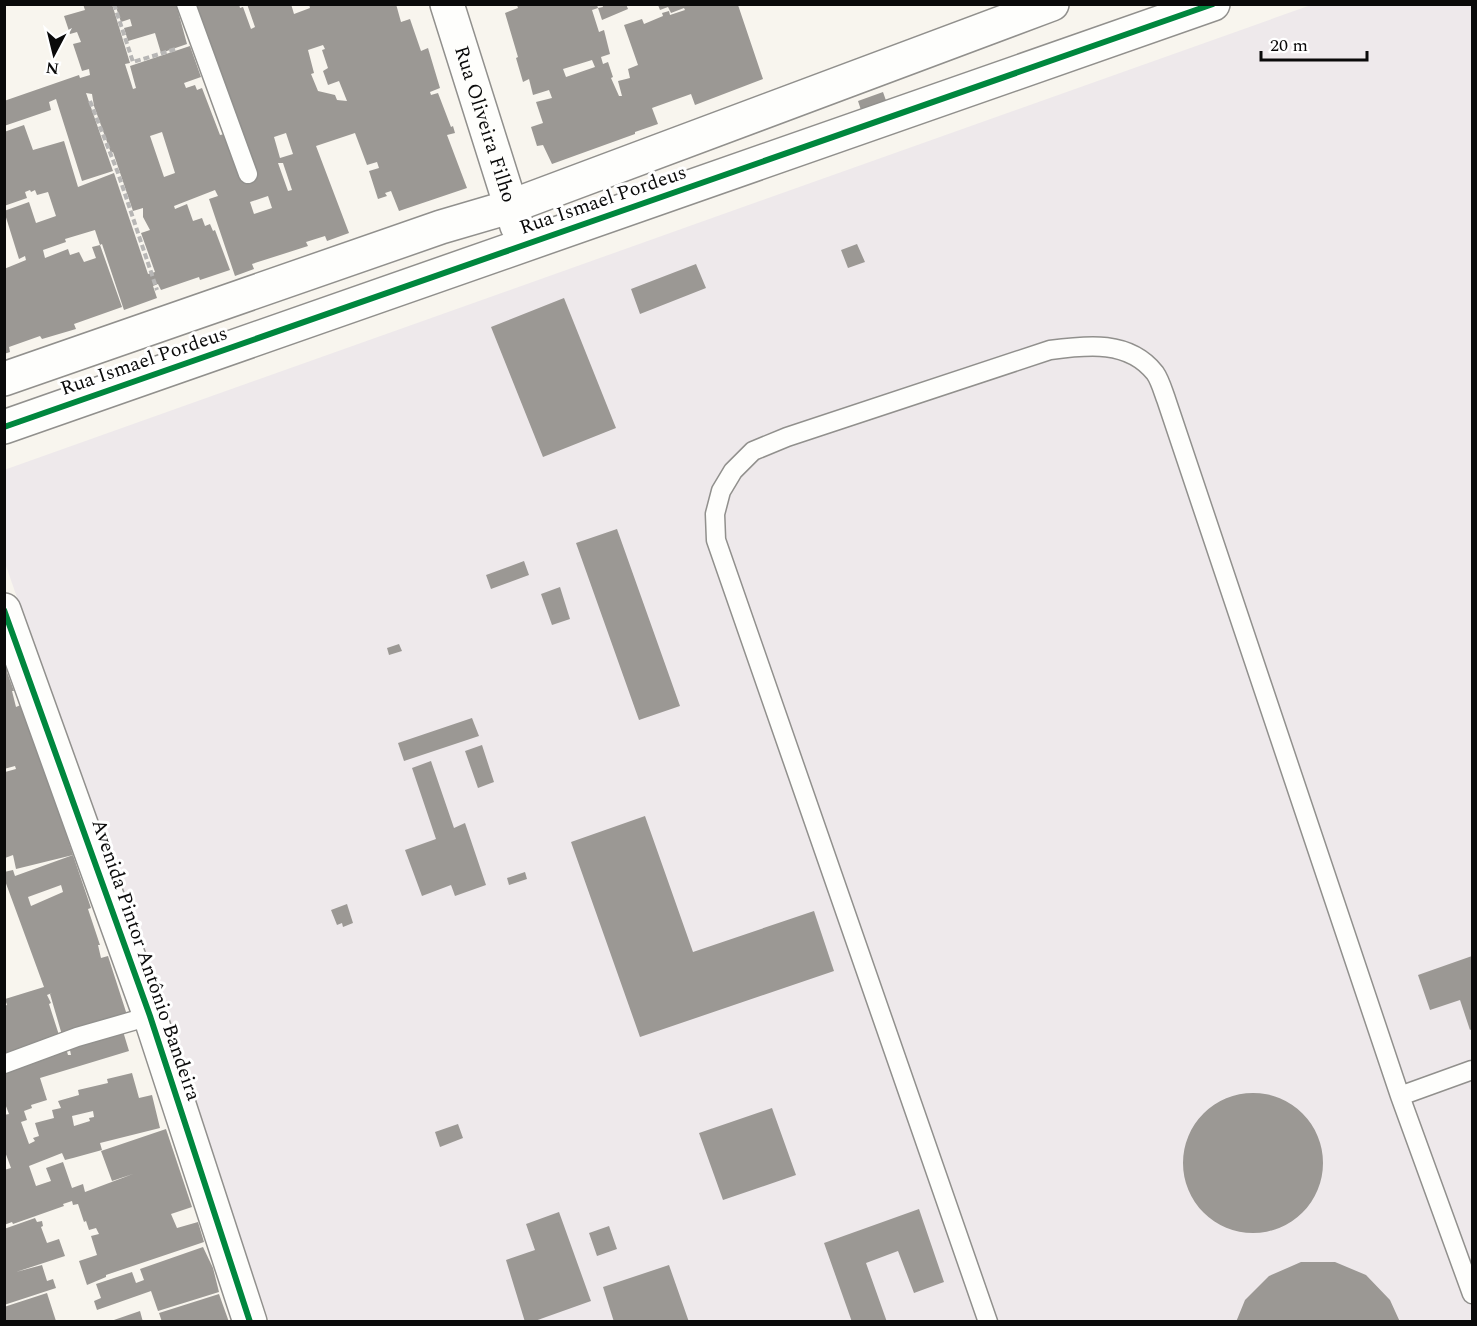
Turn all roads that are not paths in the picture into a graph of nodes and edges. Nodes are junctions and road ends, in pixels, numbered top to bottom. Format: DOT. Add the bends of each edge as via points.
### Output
graph roads {
  1 [pos="186,4"];
  2 [pos="447,4"];
  3 [pos="1053,4"];
  4 [pos="1213,4"];
  5 [pos="1136,17"];
  6 [pos="248,174"];
  7 [pos="510,207"];
  8 [pos="524,244"];
  9 [pos="4,380"];
  10 [pos="4,427"];
  11 [pos="4,610"];
  12 [pos="150,1016"];
  13 [pos="4,1064"];
  14 [pos="1473,1070"];
  15 [pos="1400,1096"];
  16 [pos="1473,1294"];
  17 [pos="250,1322"];
  18 [pos="988,1322"];
  1 -- 6 [label="lane"];
  2 -- 7 [label="street, Rua Oliveira Filho"];
  3 -- 7 [label="street, Rua Ismael Pordeus"];
  4 -- 5 [label="street, Rua Ismael Pordeus"];
  5 -- 8 [label="street, Rua Ismael Pordeus"];
  7 -- 8 [label="street, Rua Oliveira Filho"];
  7 -- 9 [label="street, Rua Ismael Pordeus" via="441,227"];
  8 -- 10 [label="street, Rua Ismael Pordeus"];
  11 -- 12 [label="street, Avenida Pintor Antônio Bandeira"];
  12 -- 13 [label="lane"];
  12 -- 17 [label="street, Avenida Pintor Antônio Bandeira"];
  14 -- 15 [label="lane"];
  15 -- 16 [label="lane"];
  15 -- 18 [label="lane" via="1155,374 1134,355 1107,346 1050,350 753,451 733,471 721,491 715,514 716,540"];
}
